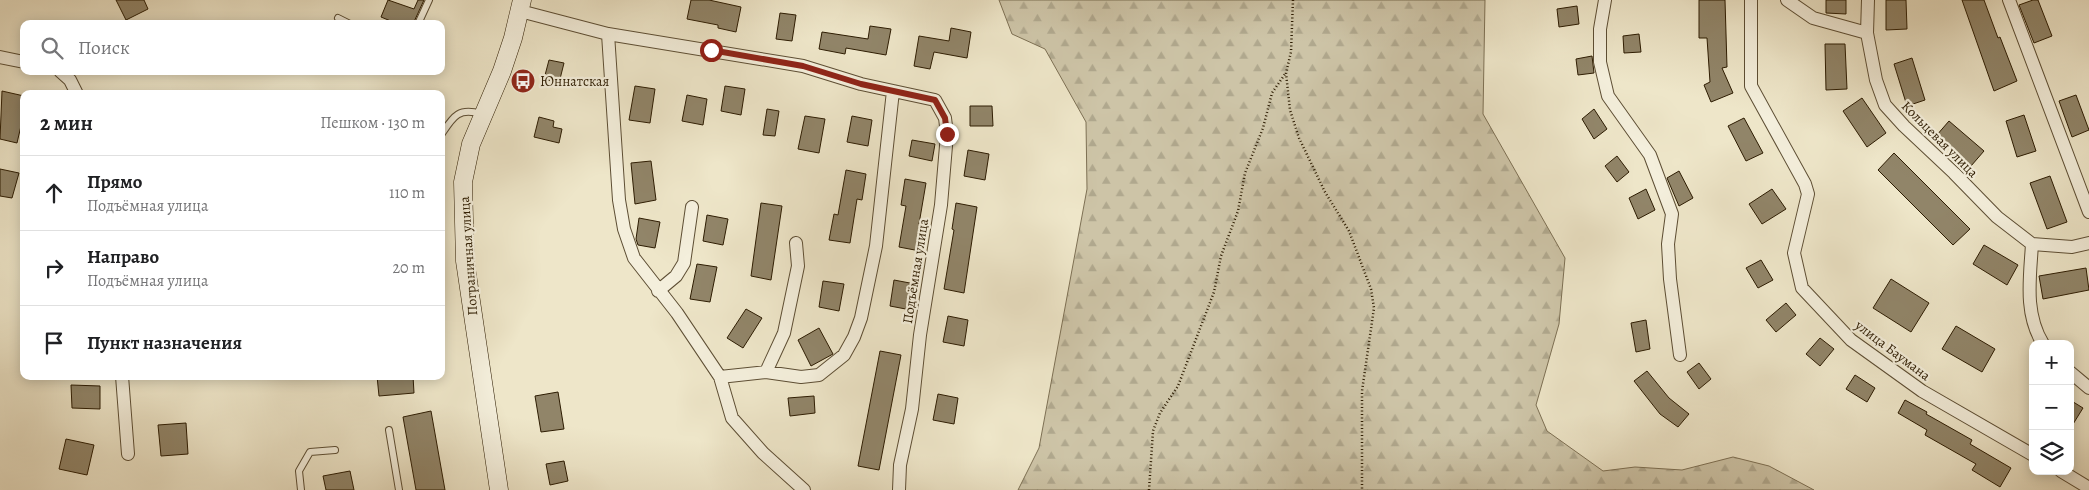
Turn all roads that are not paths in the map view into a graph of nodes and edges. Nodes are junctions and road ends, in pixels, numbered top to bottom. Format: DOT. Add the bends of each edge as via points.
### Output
graph roads {
  1 [pos="429,0"];
  2 [pos="1606,0"];
  3 [pos="1751,0"];
  4 [pos="1787,0"];
  5 [pos="1868,0"];
  6 [pos="2009,0"];
  7 [pos="521,3"];
  8 [pos="338,18"];
  9 [pos="342,20"];
  10 [pos="420,20"];
  11 [pos="1867,33"];
  12 [pos="608,34"];
  13 [pos="0,57"];
  14 [pos="20,61"];
  15 [pos="64,75"];
  16 [pos="75,90"];
  17 [pos="893,91"];
  18 [pos="482,114"];
  19 [pos="445,129"];
  20 [pos="692,208"];
  21 [pos="2089,212"];
  22 [pos="796,243"];
  23 [pos="2089,243"];
  24 [pos="2032,244"];
  25 [pos="658,291"];
  26 [pos="2041,340"];
  27 [pos="1680,355"];
  28 [pos="766,372"];
  29 [pos="2074,375"];
  30 [pos="720,377"];
  31 [pos="122,380"];
  32 [pos="2089,388"];
  33 [pos="388,430"];
  34 [pos="335,450"];
  35 [pos="2029,453"];
  36 [pos="128,454"];
  37 [pos="2067,475"];
  38 [pos="2089,488"];
  39 [pos="301,490"];
  40 [pos="399,490"];
  41 [pos="498,490"];
  42 [pos="804,490"];
  43 [pos="899,490"];
  1 -- 10 [label="lane"];
  2 -- 27 [label="street" via="1600,29 1600,62 1608,96 1650,155 1672,214 1668,244"];
  3 -- 35 [label="street, улица Баумана" via="1751,86 1806,184 1808,194 1794,253 1802,288 1859,346 1922,391"];
  4 -- 11 [label="street" via="1813,18"];
  5 -- 11 [label="street, Кольцевая улица"];
  6 -- 21 [label="street"];
  7 -- 12 [label="street, Подъёмная улица"];
  7 -- 18 [label="main road, Пограничная улица" via="502,71"];
  8 -- 9 [label="lane"];
  11 -- 24 [label="street, Кольцевая улица" via="1876,80 1885,105 1996,217"];
  12 -- 17 [label="street, Подъёмная улица" via="803,66"];
  12 -- 25 [label="street" via="619,200 624,229 634,258"];
  13 -- 14 [label="street"];
  15 -- 16 [label="street"];
  17 -- 28 [label="street" via="876,246 854,337 844,355 819,375 801,378"];
  17 -- 43 [label="street, Подъёмная улица" via="935,100 945,118 947,134 941,205 912,409 900,465"];
  18 -- 19 [label="lane" via="470,110 461,112"];
  18 -- 41 [label="main road, Пограничная улица" via="466,162 463,216 472,312"];
  20 -- 25 [label="street" via="684,263 676,276"];
  22 -- 28 [label="street" via="798,266 784,333"];
  23 -- 24 [label="street" via="2072,247"];
  24 -- 26 [label="street" via="2030,310"];
  25 -- 30 [label="street" via="677,313"];
  28 -- 30 [label="street"];
  29 -- 32 [label="street"];
  30 -- 42 [label="street" via="732,418 763,454"];
  31 -- 36 [label="street"];
  33 -- 40 [label="lane"];
  34 -- 39 [label="lane" via="310,452 299,471"];
  37 -- 38 [label="street"];
}
